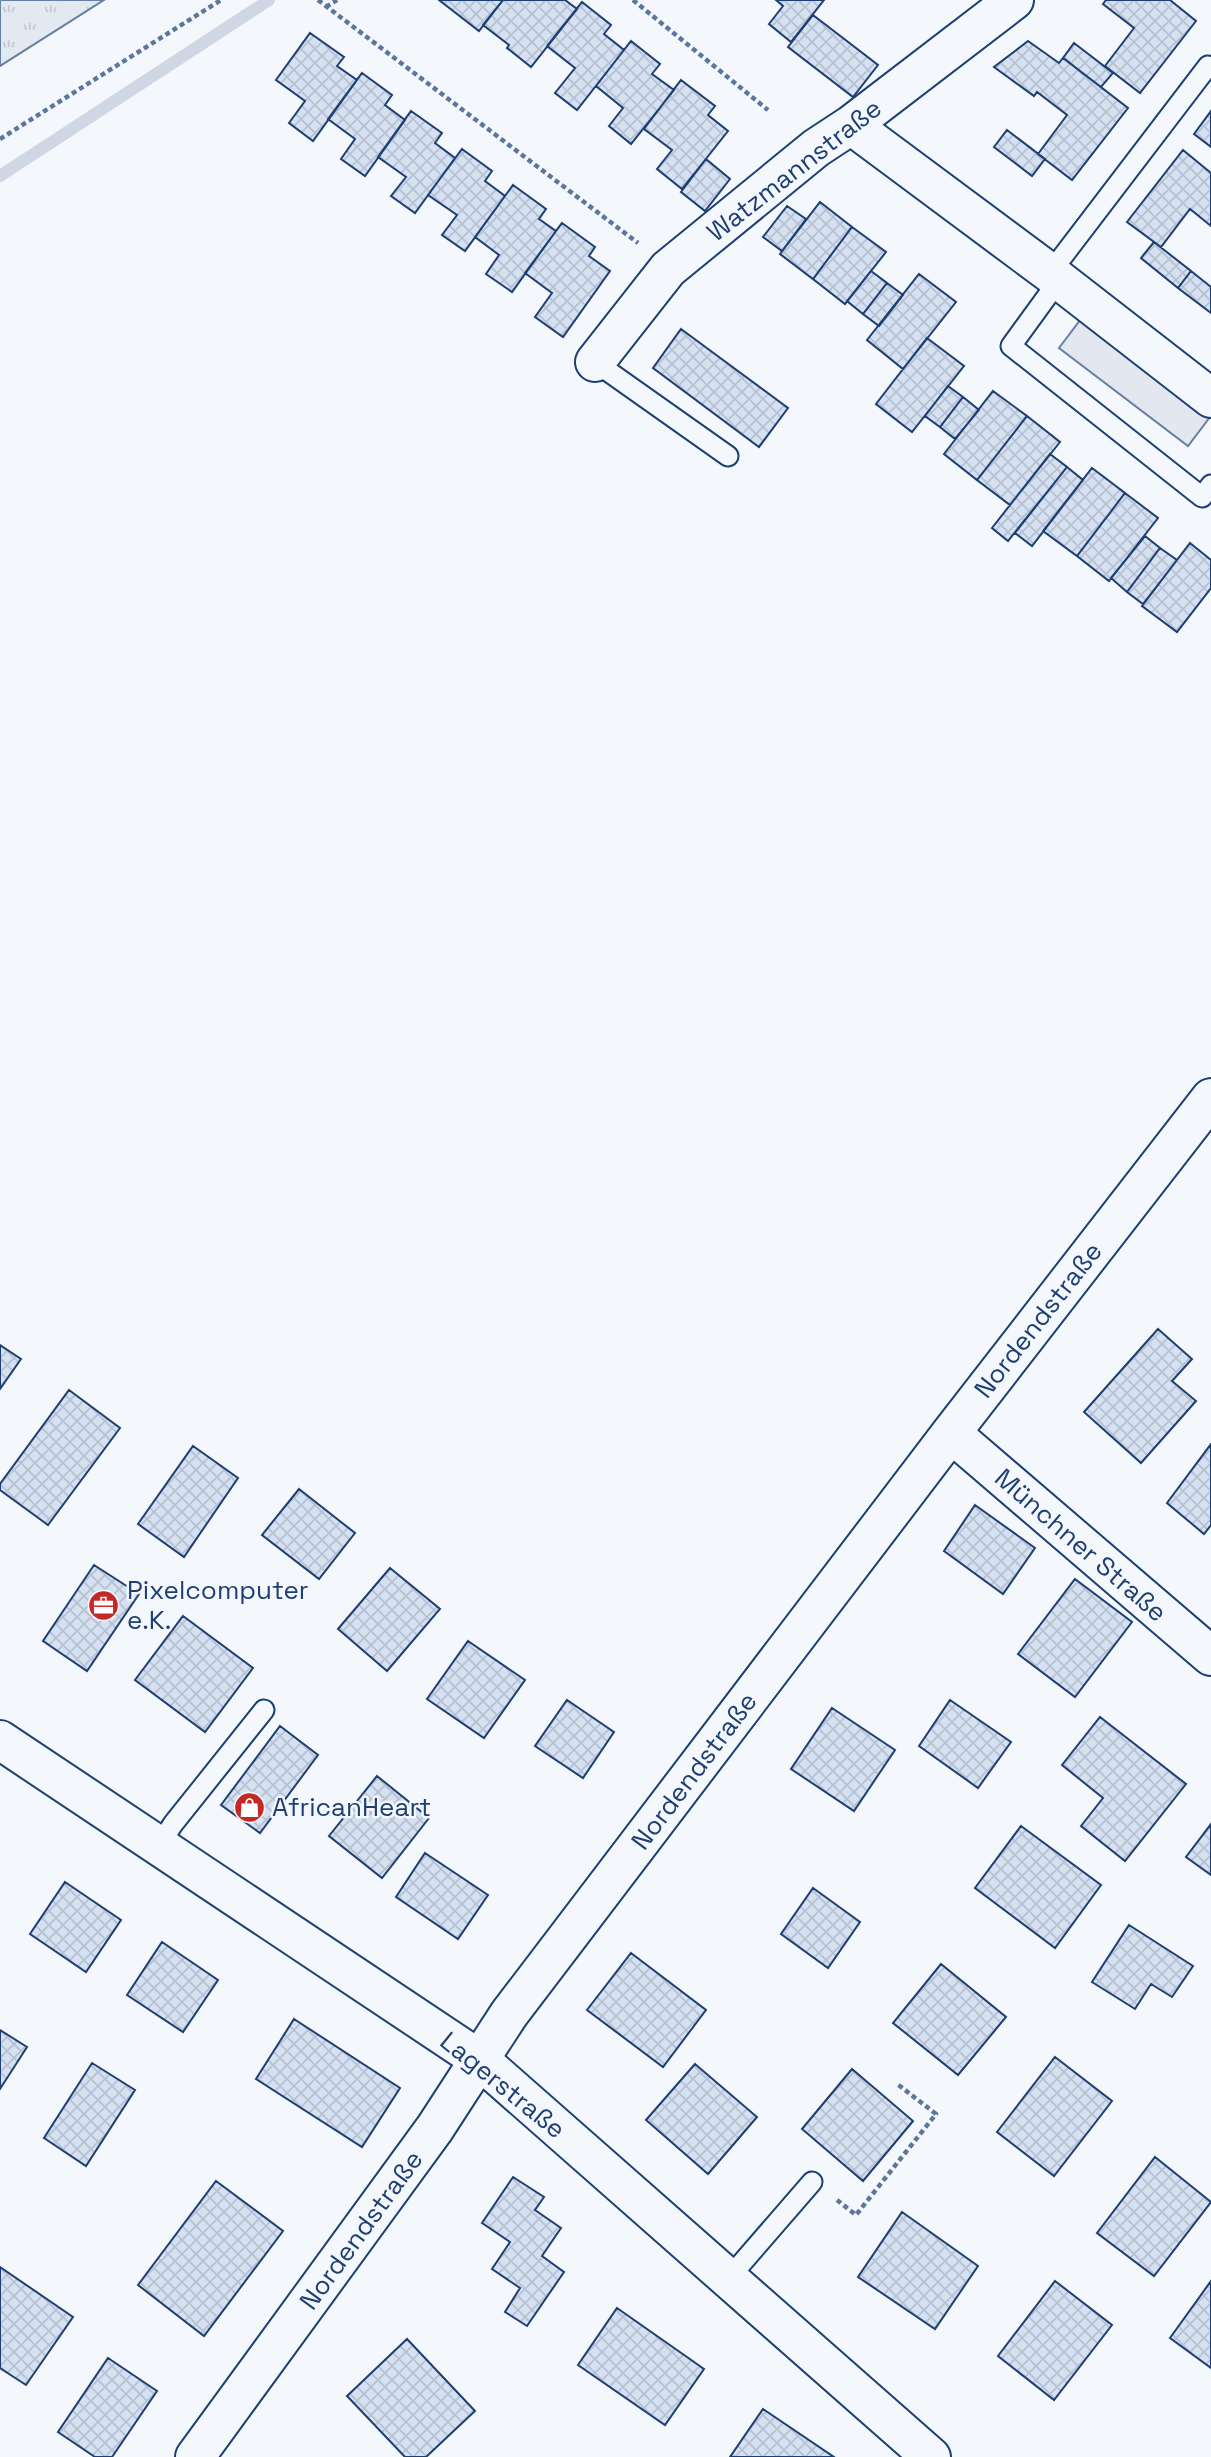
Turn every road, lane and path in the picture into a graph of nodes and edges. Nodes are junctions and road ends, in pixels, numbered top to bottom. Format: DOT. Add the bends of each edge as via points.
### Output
graph roads {
  1 [pos="221,0"];
  2 [pos="317,0"];
  3 [pos="337,0"];
  4 [pos="633,0"];
  5 [pos="1014,0"];
  6 [pos="326,8"];
  7 [pos="1208,66"];
  8 [pos="768,110"];
  9 [pos="851,125"];
  10 [pos="0,139"];
  11 [pos="668,269"];
  12 [pos="1054,277"];
  13 [pos="595,362"];
  14 [pos="1211,398"];
  15 [pos="728,456"];
  16 [pos="1211,485"];
  17 [pos="1207,1111"];
  18 [pos="951,1433"];
  19 [pos="1211,1656"];
  20 [pos="264,1710"];
  21 [pos="0,1740"];
  22 [pos="159,1846"];
  23 [pos="480,2060"];
  24 [pos="896,2084"];
  25 [pos="812,2182"];
  26 [pos="728,2279"];
  27 [pos="195,2457"];
  28 [pos="931,2457"];
  1 -- 10 [label="path"];
  2 -- 6 [label="path"];
  3 -- 6 [label="path"];
  4 -- 8 [label="path"];
  5 -- 9 [label="street, Watzmannstraße"];
  6 -- 11 [label="path"];
  7 -- 12 [label="lane"];
  9 -- 11 [label="street, Watzmannstraße" via="816,148"];
  9 -- 12 [label="street"];
  11 -- 13 [label="street, Watzmannstraße"];
  12 -- 14 [label="street"];
  12 -- 16 [label="lane" via="1011,346 1202,497"];
  13 -- 15 [label="lane"];
  17 -- 18 [label="street, Nordendstraße"];
  18 -- 19 [label="street, Münchner Straße"];
  18 -- 23 [label="street, Nordendstraße" via="509,2014"];
  20 -- 22 [label="lane"];
  21 -- 22 [label="street, Lagerstraße"];
  22 -- 23 [label="street, Lagerstraße"];
  23 -- 26 [label="street, Lagerstraße"];
  23 -- 27 [label="street, Nordendstraße"];
  24 -- 25 [label="path" via="936,2114 856,2215"];
  25 -- 26 [label="lane"];
  26 -- 28 [label="street, Lagerstraße"];
}
